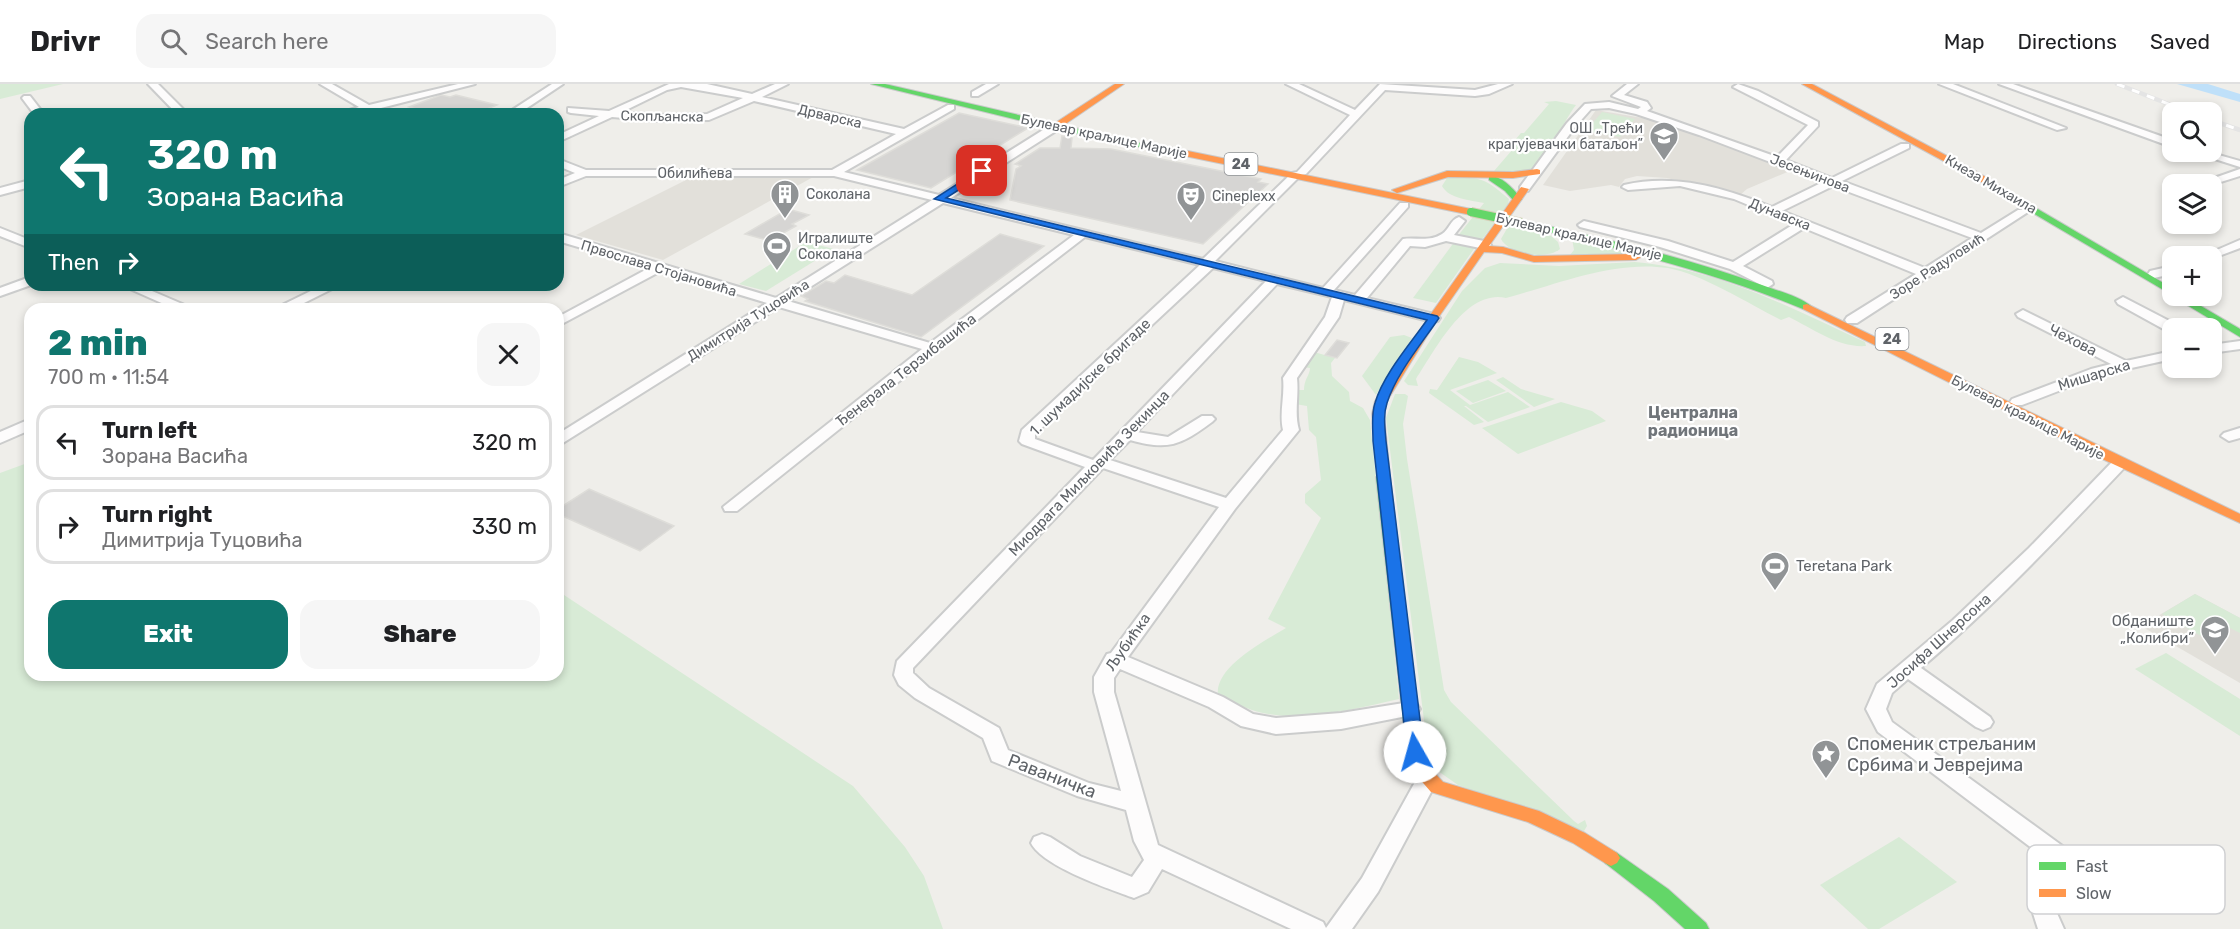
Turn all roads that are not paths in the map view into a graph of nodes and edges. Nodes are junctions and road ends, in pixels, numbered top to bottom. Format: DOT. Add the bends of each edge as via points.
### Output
graph roads {
  1 [pos="153,84"];
  2 [pos="325,84"];
  3 [pos="470,84"];
  4 [pos="558,84"];
  5 [pos="783,84"];
  6 [pos="875,84"];
  7 [pos="896,84"];
  8 [pos="993,84"];
  9 [pos="1120,84"];
  10 [pos="1291,84"];
  11 [pos="1507,84"];
  12 [pos="1633,84"];
  13 [pos="1806,84"];
  14 [pos="1816,84"];
  15 [pos="1944,84"];
  16 [pos="2004,84"];
  17 [pos="1384,85"];
  18 [pos="1738,87"];
  19 [pos="975,94"];
  20 [pos="27,98"];
  21 [pos="753,98"];
  22 [pos="951,107"];
  23 [pos="34,108"];
  24 [pos="177,108"];
  25 [pos="367,108"];
  26 [pos="373,108"];
  27 [pos="520,108"];
  28 [pos="571,110"];
  29 [pos="1639,112"];
  30 [pos="608,114"];
  31 [pos="1356,114"];
  32 [pos="1059,124"];
  33 [pos="2061,128"];
  34 [pos="906,133"];
  35 [pos="564,136"];
  36 [pos="2162,140"];
  37 [pos="1905,146"];
  38 [pos="2222,159"];
  39 [pos="1779,161"];
  40 [pos="564,164"];
  41 [pos="2240,164"];
  42 [pos="2240,171"];
  43 [pos="584,172"];
  44 [pos="834,173"];
  45 [pos="1299,174"];
  46 [pos="1437,176"];
  47 [pos="1493,176"];
  48 [pos="2222,178"];
  49 [pos="564,181"];
  50 [pos="1833,181"];
  51 [pos="1525,184"];
  52 [pos="24,185"];
  53 [pos="1628,186"];
  54 [pos="1396,190"];
  55 [pos="0,192"];
  56 [pos="938,199"];
  57 [pos="1452,201"];
  58 [pos="1404,205"];
  59 [pos="1473,209"];
  60 [pos="1774,210"];
  61 [pos="2022,212"];
  62 [pos="1524,220"];
  63 [pos="1459,221"];
  64 [pos="1803,223"];
  65 [pos="1584,225"];
  66 [pos="1554,230"];
  67 [pos="0,232"];
  68 [pos="1082,234"];
  69 [pos="1446,237"];
  70 [pos="1980,237"];
  71 [pos="564,239"];
  72 [pos="1392,239"];
  73 [pos="24,241"];
  74 [pos="1486,244"];
  75 [pos="2240,244"];
  76 [pos="2225,249"];
  77 [pos="2222,250"];
  78 [pos="1502,254"];
  79 [pos="2240,256"];
  80 [pos="1549,259"];
  81 [pos="1687,262"];
  82 [pos="1207,264"];
  83 [pos="1734,266"];
  84 [pos="1469,267"];
  85 [pos="658,268"];
  86 [pos="2162,272"];
  87 [pos="1926,273"];
  88 [pos="2154,274"];
  89 [pos="2162,279"];
  90 [pos="1273,280"];
  91 [pos="24,283"];
  92 [pos="1767,284"];
  93 [pos="2162,286"];
  94 [pos="142,291"];
  95 [pos="321,291"];
  96 [pos="0,292"];
  97 [pos="1332,294"];
  98 [pos="1358,300"];
  99 [pos="2123,301"];
  100 [pos="776,302"];
  101 [pos="172,303"];
  102 [pos="294,303"];
  103 [pos="2194,306"];
  104 [pos="2205,306"];
  105 [pos="2023,314"];
  106 [pos="1433,318"];
  107 [pos="564,319"];
  108 [pos="1852,320"];
  109 [pos="2162,322"];
  110 [pos="2240,327"];
  111 [pos="2240,334"];
  112 [pos="2240,345"];
  113 [pos="2222,347"];
  114 [pos="932,348"];
  115 [pos="2162,357"];
  116 [pos="2123,365"];
  117 [pos="2017,402"];
  118 [pos="1207,419"];
  119 [pos="24,427"];
  120 [pos="1126,434"];
  121 [pos="564,437"];
  122 [pos="0,438"];
  123 [pos="2120,463"];
  124 [pos="1097,464"];
  125 [pos="1229,505"];
  126 [pos="731,507"];
  127 [pos="2240,508"];
  128 [pos="2240,519"];
  129 [pos="1114,659"];
  130 [pos="904,666"];
  131 [pos="1908,669"];
  132 [pos="1410,709"];
  133 [pos="1983,722"];
  134 [pos="1427,779"];
  135 [pos="1136,804"];
  136 [pos="1042,843"];
  137 [pos="2044,845"];
  138 [pos="1158,857"];
  139 [pos="2045,914"];
  140 [pos="1315,929"];
  141 [pos="1338,929"];
  142 [pos="1699,929"];
  143 [pos="2052,929"];
  1 -- 24 [label="street"];
  2 -- 25 [label="street"];
  3 -- 26 [label="street"];
  4 -- 27 [label="street"];
  5 -- 21 [label="street, Скопљанска"];
  6 -- 32 [label="main road, Булевар краљице Марије / 24"];
  7 -- 32 [label="main road, Булевар краљице Марије / 24"];
  8 -- 19 [label="street"];
  9 -- 32 [label="main road, Димитрија Туцовића"];
  10 -- 31 [label="street"];
  11 -- 17 [label="street" via="1475,93"];
  12 -- 29 [label="street" via="1617,96 1646,105"];
  13 -- 93 [label="main road, Кнеза Михаила" via="1985,180"];
  14 -- 88 [label="main road, Кнеза Михаила" via="1986,174"];
  15 -- 33 [label="street"];
  16 -- 36 [label="street"];
  17 -- 31 [label="street, 1. шумадијске бригаде"];
  18 -- 39 [label="street" via="1814,124"];
  20 -- 23 [label="street"];
  21 -- 30 [label="street, Скопљанска" via="709,117"];
  21 -- 30 [label="street, Дрварска" via="681,84"];
  21 -- 34 [label="street, Дрварска"];
  22 -- 34 [label="street"];
  28 -- 30 [label="street, Скопљанска"];
  29 -- 39 [label="street, Јесењинова"];
  29 -- 51 [label="street, Јесењинова" via="1609,105 1588,106"];
  30 -- 35 [label="street, Дрварска"];
  31 -- 45 [label="street, 1. шумадијске бригаде"];
  32 -- 45 [label="main road, Булевар краљице Марије / 24"];
  32 -- 56 [label="street, Димитрија Туцовића"];
  34 -- 44 [label="street"];
  37 -- 50 [label="street"];
  38 -- 41 [label="street"];
  39 -- 50 [label="street, Јесењинова"];
  40 -- 43 [label="street, Обилићева"];
  42 -- 48 [label="street"];
  43 -- 44 [label="street, Обилићева"];
  43 -- 49 [label="street"];
  44 -- 56 [label="street, Обилићева"];
  45 -- 54 [label="main road, Булевар краљице Марије / 24"];
  45 -- 59 [label="main road, Булевар краљице Марије / 24"];
  45 -- 82 [label="street, 1. шумадијске бригаде"];
  46 -- 47 [label="main road"];
  46 -- 54 [label="main road"];
  46 -- 57 [label="main road" via="1435,189"];
  47 -- 51 [label="main road"];
  47 -- 51 [label="main road" via="1519,175"];
  50 -- 60 [label="street"];
  50 -- 70 [label="street, Јесењинова"];
  51 -- 74 [label="main road"];
  52 -- 55 [label="street"];
  53 -- 60 [label="street, Дунавска" via="1680,183"];
  54 -- 57 [label="main road, Булевар краљице Марије / 24"];
  56 -- 68 [label="street, Обилићева"];
  56 -- 100 [label="street, Димитрија Туцовића"];
  57 -- 59 [label="main road, Булевар краљице Марије / 24"];
  58 -- 72 [label="street"];
  59 -- 62 [label="main road, Булевар краљице Марије / 24"];
  60 -- 64 [label="street, Дунавска"];
  61 -- 70 [label="street, Зоре Радуловић"];
  62 -- 66 [label="main road, Булевар краљице Марије / 24"];
  62 -- 92 [label="main road, Булевар краљице Марије / 24" via="1663,249"];
  63 -- 69 [label="street"];
  64 -- 83 [label="street"];
  64 -- 87 [label="street, Дунавска"];
  65 -- 83 [label="street"];
  66 -- 80 [label="main road" via="1566,241 1568,249"];
  66 -- 81 [label="main road, Булевар краљице Марије / 24"];
  67 -- 73 [label="street"];
  68 -- 82 [label="street, Обилићева"];
  68 -- 114 [label="street, Ђенерала Терзибашића"];
  69 -- 72 [label="street" via="1425,243"];
  69 -- 74 [label="street"];
  70 -- 87 [label="street, Зоре Радуловић"];
  71 -- 85 [label="street, Првослава Стојановића"];
  72 -- 97 [label="street"];
  72 -- 98 [label="street"];
  74 -- 78 [label="main road"];
  74 -- 84 [label="main road"];
  75 -- 76 [label="street"];
  76 -- 77 [label="street"];
  76 -- 79 [label="street"];
  78 -- 80 [label="main road"];
  78 -- 84 [label="main road"];
  80 -- 81 [label="main road" via="1630,257"];
  81 -- 123 [label="main road, Булевар краљице Марије / 24" via="1826,316"];
  82 -- 90 [label="street, Обилићева"];
  82 -- 124 [label="street, 1. шумадијске бригаде" via="1027,434 1027,441 1033,444"];
  83 -- 92 [label="street"];
  84 -- 106 [label="main road"];
  85 -- 100 [label="street, Првослава Стојановића"];
  85 -- 107 [label="street"];
  86 -- 88 [label="street"];
  87 -- 108 [label="street, Зоре Радуловић"];
  88 -- 89 [label="main road, Кнеза Михаила"];
  90 -- 97 [label="street, Обилићева"];
  90 -- 120 [label="street, Миодрага Миљковића Зекинца"];
  91 -- 96 [label="street"];
  92 -- 108 [label="main road, Булевар краљице Марије / 24"];
  94 -- 101 [label="street"];
  95 -- 102 [label="street"];
  97 -- 98 [label="street, Обилићева"];
  97 -- 125 [label="street, Љубићка" via="1329,323 1290,378 1291,430"];
  98 -- 106 [label="street, Обилићева"];
  99 -- 109 [label="street"];
  100 -- 114 [label="street, Првослава Стојановића"];
  100 -- 121 [label="street, Димитрија Туцовића"];
  103 -- 111 [label="main road"];
  104 -- 110 [label="main road"];
  105 -- 116 [label="street, Чехова"];
  106 -- 132 [label="main road" via="1399,369 1378,414"];
  108 -- 117 [label="main road, Булевар краљице Марије / 24"];
  112 -- 113 [label="street"];
  114 -- 126 [label="street, Ђенерала Терзибашића"];
  115 -- 116 [label="street, Мишарска"];
  116 -- 117 [label="street, Мишарска"];
  117 -- 127 [label="main road, Булевар краљице Марије / 24"];
  118 -- 120 [label="street" via="1170,443"];
  119 -- 122 [label="street"];
  120 -- 124 [label="street, Миодрага Миљковића Зекинца"];
  123 -- 128 [label="main road, Булевар краљице Марије / 24"];
  123 -- 131 [label="street, Јосифа Шнерсона" via="1960,625"];
  124 -- 125 [label="street"];
  124 -- 130 [label="street, Миодрага Миљковића Зекинца"];
  125 -- 129 [label="street, Љубићка"];
  129 -- 132 [label="street" via="1216,702 1248,721 1276,726 1341,721"];
  129 -- 135 [label="street, Љубићка" via="1102,685"];
  130 -- 135 [label="street, Раваничка" via="905,679 919,690 992,733 999,756 1085,790"];
  131 -- 133 [label="street"];
  131 -- 137 [label="street, Јосифа Шнерсона" via="1884,689 1876,709 1885,727"];
  132 -- 134 [label="main road" via="1415,752"];
  134 -- 141 [label="street" via="1370,885"];
  134 -- 142 [label="main road" via="1437,787 1471,799 1535,817 1591,844 1642,879"];
  135 -- 138 [label="street, Љубићка" via="1144,841"];
  136 -- 138 [label="street" via="1072,862 1134,888"];
  138 -- 140 [label="street"];
  139 -- 143 [label="street, Јосифа Шнерсона"];
}
